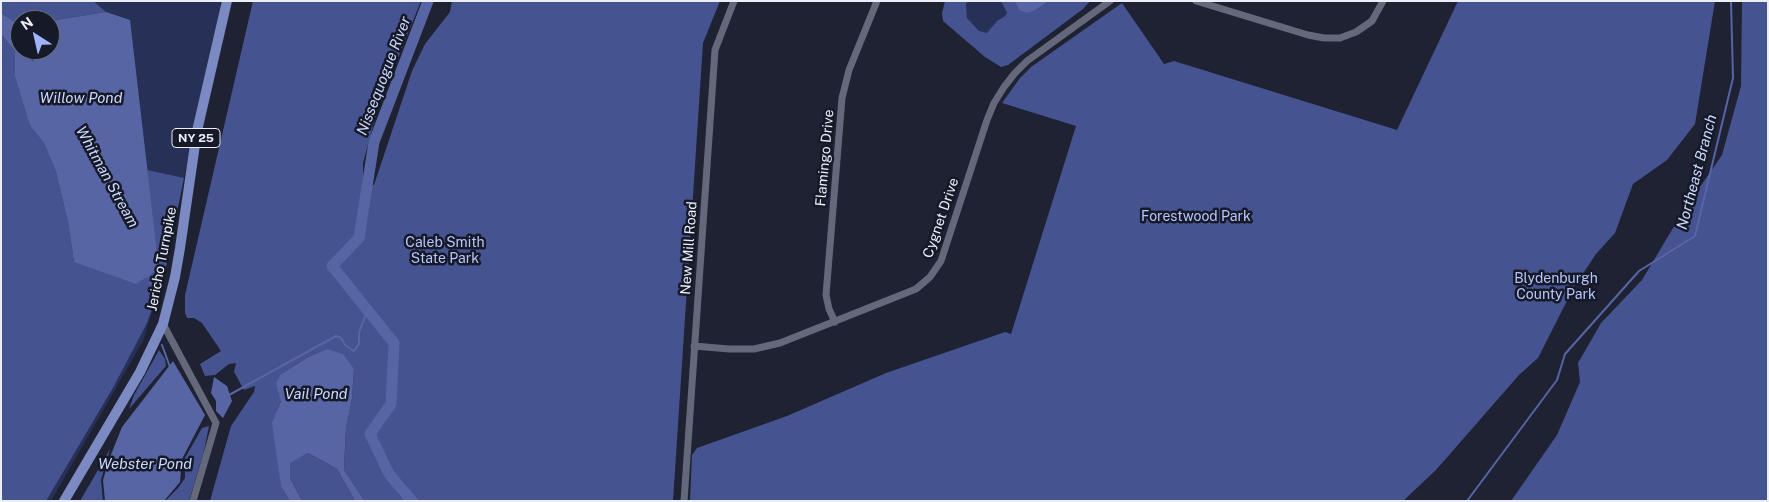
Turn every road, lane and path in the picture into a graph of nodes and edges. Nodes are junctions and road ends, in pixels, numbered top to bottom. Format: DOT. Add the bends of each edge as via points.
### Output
graph roads {
  1 [pos="227,1"];
  2 [pos="734,1"];
  3 [pos="877,1"];
  4 [pos="1110,1"];
  5 [pos="1196,1"];
  6 [pos="1383,1"];
  7 [pos="834,322"];
  8 [pos="163,324"];
  9 [pos="694,346"];
  10 [pos="64,501"];
  11 [pos="193,501"];
  12 [pos="684,501"];
  1 -- 8 [label="main road, Jericho Turnpike / NY 25" via="197,131 177,267"];
  2 -- 9 [label="street, New Mill Road" via="715,50"];
  3 -- 7 [label="street, Flamingo Drive" via="849,70 842,98 826,295"];
  4 -- 7 [label="street, Cygnet Drive" via="1027,61 1004,87 994,103 942,261 930,277 916,289"];
  5 -- 6 [label="street" via="1324,38 1340,38 1356,32 1372,21"];
  7 -- 9 [label="street, Cygnet Drive" via="780,343 754,348"];
  8 -- 10 [label="main road, Jericho Turnpike / NY 25" via="140,372"];
  8 -- 11 [label="street" via="216,423"];
  9 -- 12 [label="street, New Mill Road"];
}
